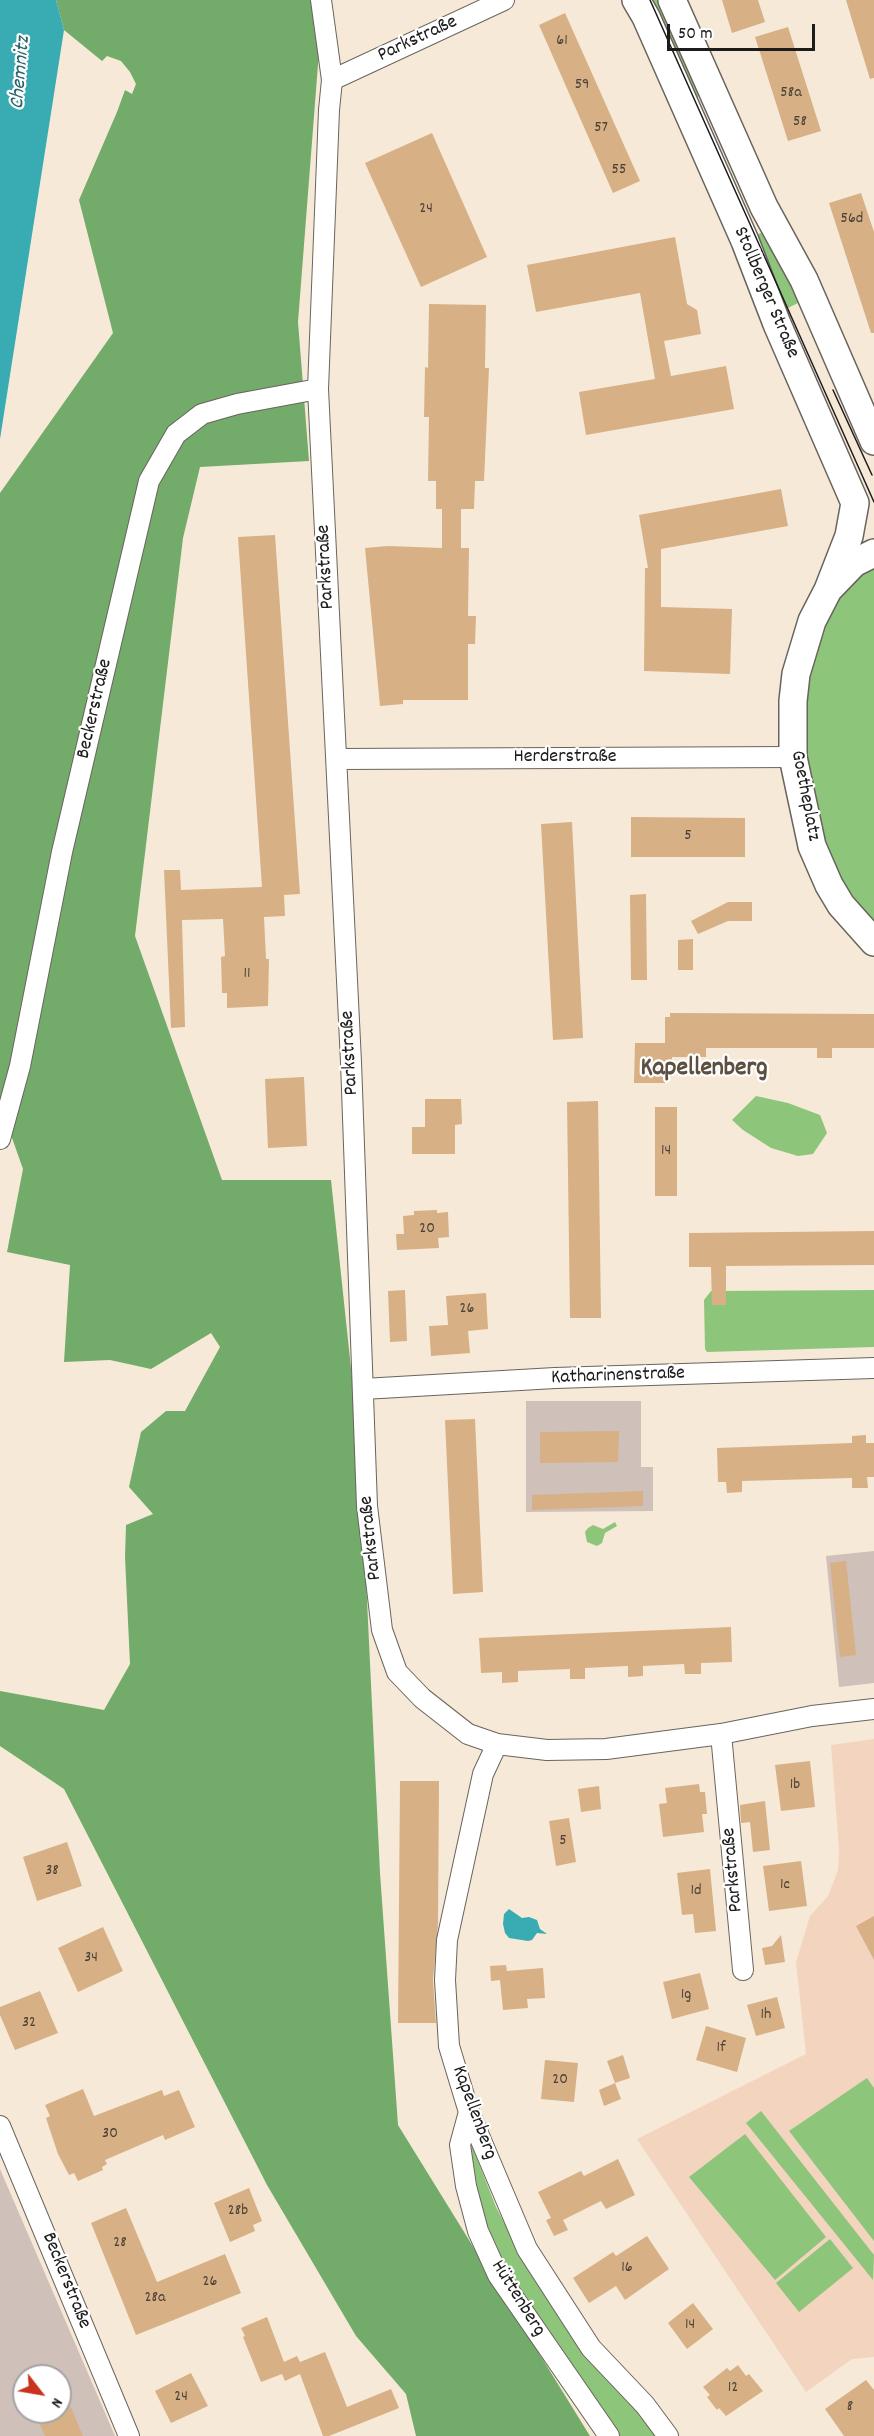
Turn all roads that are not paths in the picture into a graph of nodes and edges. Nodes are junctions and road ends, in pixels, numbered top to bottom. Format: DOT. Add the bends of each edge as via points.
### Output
graph roads {
  1 [pos="321,0"];
  2 [pos="504,0"];
  3 [pos="636,0"];
  4 [pos="672,0"];
  5 [pos="332,80"];
  6 [pos="318,389"];
  7 [pos="874,441"];
  8 [pos="874,553"];
  9 [pos="828,590"];
  10 [pos="793,757"];
  11 [pos="337,759"];
  12 [pos="874,942"];
  13 [pos="0,1138"];
  14 [pos="874,1368"];
  15 [pos="363,1389"];
  16 [pos="874,1709"];
  17 [pos="721,1734"];
  18 [pos="497,1744"];
  19 [pos="743,1970"];
  20 [pos="469,2112"];
  21 [pos="0,2126"];
  22 [pos="129,2436"];
  23 [pos="609,2436"];
  24 [pos="668,2436"];
  1 -- 5 [label="street, Parkstraße"];
  2 -- 5 [label="street, Parkstraße"];
  3 -- 9 [label="main road, Stollberger Straße" via="745,241 855,502 849,536"];
  4 -- 7 [label="main road, Stollberger Straße" via="764,207 804,280"];
  5 -- 6 [label="street, Parkstraße"];
  6 -- 11 [label="street, Parkstraße"];
  6 -- 13 [label="street, Beckerstraße" via="202,414 176,434 149,481 62,852 20,1066"];
  8 -- 9 [label="main road, Goetheplatz" via="854,563"];
  9 -- 10 [label="main road, Goetheplatz" via="812,621 796,674"];
  10 -- 11 [label="street, Herderstraße"];
  10 -- 12 [label="main road, Goetheplatz" via="812,846 829,885"];
  11 -- 15 [label="street, Parkstraße"];
  14 -- 15 [label="street, Katharinenstraße" via="555,1378"];
  15 -- 18 [label="street, Parkstraße" via="367,1506 382,1630 397,1672 422,1698 468,1734"];
  16 -- 17 [label="street, Parkstraße" via="812,1716"];
  17 -- 18 [label="street, Parkstraße" via="606,1749"];
  17 -- 19 [label="street, Parkstraße"];
  18 -- 20 [label="street, Kapellenberg" via="483,1774 447,1940 449,2046"];
  20 -- 23 [label="street, Hüttenberg" via="460,2145 478,2231 498,2275"];
  20 -- 24 [label="street, Kapellenberg" via="527,2248 591,2348 645,2405"];
  21 -- 22 [label="street, Beckerstraße"];
}
